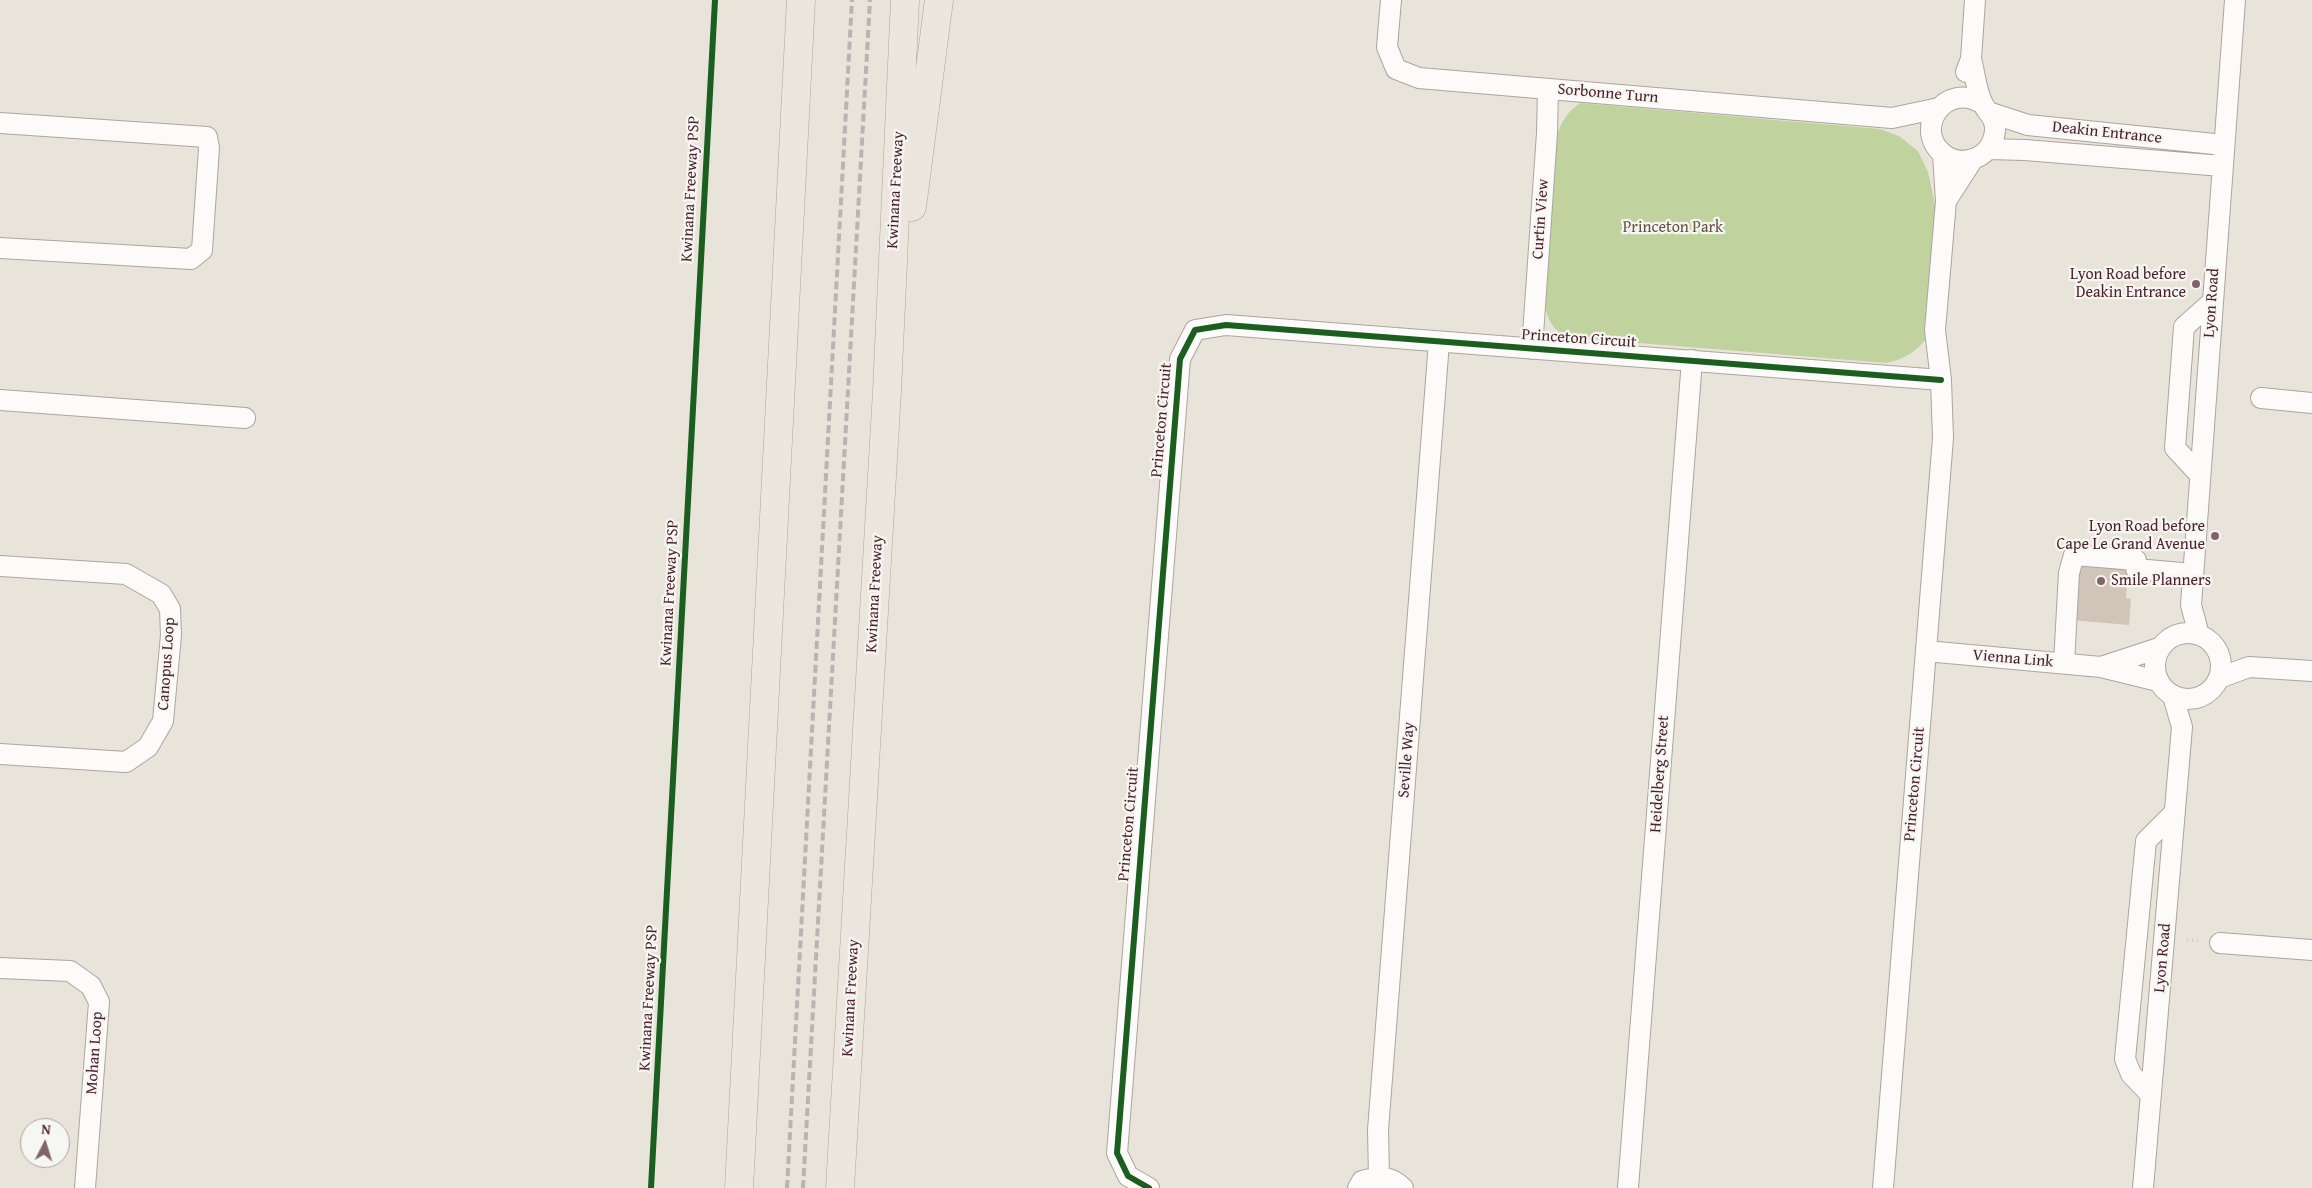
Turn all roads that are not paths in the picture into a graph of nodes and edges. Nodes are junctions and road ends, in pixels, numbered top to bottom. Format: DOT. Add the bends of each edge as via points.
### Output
graph roads {
  1 [pos="801,0"];
  2 [pos="905,0"];
  3 [pos="939,0"];
  4 [pos="1391,0"];
  5 [pos="1975,0"];
  6 [pos="2235,0"];
  7 [pos="1971,59"];
  8 [pos="1548,89"];
  9 [pos="1958,97"];
  10 [pos="1939,108"];
  11 [pos="1987,109"];
  12 [pos="1892,118"];
  13 [pos="0,123"];
  14 [pos="1932,136"];
  15 [pos="2224,145"];
  16 [pos="1943,154"];
  17 [pos="1981,154"];
  18 [pos="2222,166"];
  19 [pos="1946,202"];
  20 [pos="0,248"];
  21 [pos="2212,302"];
  22 [pos="1438,342"];
  23 [pos="1532,349"];
  24 [pos="1692,360"];
  25 [pos="1941,380"];
  26 [pos="887,392"];
  27 [pos="2261,398"];
  28 [pos="0,400"];
  29 [pos="2312,403"];
  30 [pos="245,418"];
  31 [pos="2200,475"];
  32 [pos="0,566"];
  33 [pos="2193,574"];
  34 [pos="2190,605"];
  35 [pos="2177,635"];
  36 [pos="2199,635"];
  37 [pos="2215,647"];
  38 [pos="2159,648"];
  39 [pos="1926,651"];
  40 [pos="2064,663"];
  41 [pos="2100,666"];
  42 [pos="2249,667"];
  43 [pos="2312,671"];
  44 [pos="2219,678"];
  45 [pos="2158,681"];
  46 [pos="2205,695"];
  47 [pos="2173,696"];
  48 [pos="2182,727"];
  49 [pos="0,754"];
  50 [pos="2175,812"];
  51 [pos="2220,943"];
  52 [pos="2312,950"];
  53 [pos="0,968"];
  54 [pos="2151,1095"];
  55 [pos="1379,1177"];
  56 [pos="85,1188"];
  57 [pos="739,1188"];
  58 [pos="840,1188"];
  59 [pos="1149,1188"];
  60 [pos="1358,1188"];
  61 [pos="1402,1188"];
  62 [pos="1628,1188"];
  63 [pos="1883,1188"];
  64 [pos="2143,1188"];
  1 -- 57 [label="highway"];
  2 -- 26 [label="highway, Kwinana Freeway"];
  3 -- 26 [label="highway"];
  4 -- 8 [label="street, Sorbonne Turn" via="1387,48 1396,69 1419,78"];
  5 -- 7 [label="street"];
  6 -- 15 [label="street, Lyon Road"];
  7 -- 9 [label="street"];
  7 -- 11 [label="street"];
  8 -- 12 [label="street, Sorbonne Turn"];
  8 -- 23 [label="street, Curtin View"];
  9 -- 10 [label="street"];
  9 -- 11 [label="street" via="1971,98"];
  10 -- 12 [label="street, Sorbonne Turn"];
  10 -- 14 [label="street" via="1933,118"];
  11 -- 15 [label="street, Deakin Entrance" via="2028,125"];
  11 -- 17 [label="street" via="1995,132"];
  12 -- 14 [label="street, Sorbonne Turn"];
  13 -- 20 [label="street" via="206,137 209,148 202,250 191,259"];
  14 -- 16 [label="street"];
  15 -- 18 [label="street, Lyon Road"];
  16 -- 17 [label="street" via="1957,160"];
  16 -- 19 [label="street, Princeton Circuit"];
  17 -- 18 [label="street, Deakin Entrance" via="2025,150"];
  17 -- 19 [label="street, Princeton Circuit"];
  18 -- 21 [label="street, Lyon Road"];
  19 -- 25 [label="street, Princeton Circuit" via="1935,330"];
  21 -- 31 [label="street, Lyon Road"];
  21 -- 31 [label="street" via="2184,327 2175,448"];
  22 -- 23 [label="street, Princeton Circuit"];
  22 -- 55 [label="street, Seville Way" via="1378,1130"];
  22 -- 59 [label="street, Princeton Circuit" via="1226,325 1195,330 1180,359 1117,1153 1128,1176"];
  23 -- 24 [label="street, Princeton Circuit"];
  24 -- 25 [label="street, Princeton Circuit"];
  24 -- 62 [label="street, Heidelberg Street"];
  25 -- 39 [label="street, Princeton Circuit" via="1944,438"];
  26 -- 58 [label="highway, Kwinana Freeway"];
  27 -- 29 [label="street"];
  28 -- 30 [label="street"];
  31 -- 33 [label="street, Lyon Road"];
  32 -- 49 [label="street, Canopus Loop" via="126,574 161,594 170,609 171,635 163,721 148,747 126,762"];
  33 -- 34 [label="street, Lyon Road"];
  33 -- 40 [label="street" via="2136,569 2136,560 2074,555 2069,572"];
  34 -- 35 [label="street, Lyon Road"];
  34 -- 36 [label="street, Lyon Road"];
  35 -- 36 [label="street"];
  35 -- 38 [label="street"];
  36 -- 37 [label="street"];
  37 -- 42 [label="street"];
  37 -- 44 [label="street" via="2221,667"];
  38 -- 41 [label="street, Vienna Link"];
  38 -- 45 [label="street" via="2154,670"];
  39 -- 40 [label="street, Vienna Link"];
  39 -- 63 [label="street, Princeton Circuit"];
  40 -- 41 [label="street, Vienna Link"];
  41 -- 45 [label="street, Vienna Link"];
  42 -- 43 [label="street"];
  42 -- 44 [label="street"];
  44 -- 46 [label="street"];
  45 -- 47 [label="street"];
  46 -- 47 [label="street" via="2184,700"];
  46 -- 48 [label="street"];
  47 -- 48 [label="street, Lyon Road"];
  48 -- 50 [label="street, Lyon Road"];
  50 -- 54 [label="street, Lyon Road"];
  50 -- 54 [label="street" via="2146,841 2126,1059 2131,1074"];
  51 -- 52 [label="street"];
  53 -- 56 [label="street, Mohan Loop" via="70,971 91,986 99,1002"];
  54 -- 64 [label="street, Lyon Road"];
  55 -- 60 [label="street" via="1362,1182"];
  55 -- 61 [label="street" via="1396,1181"];
}
